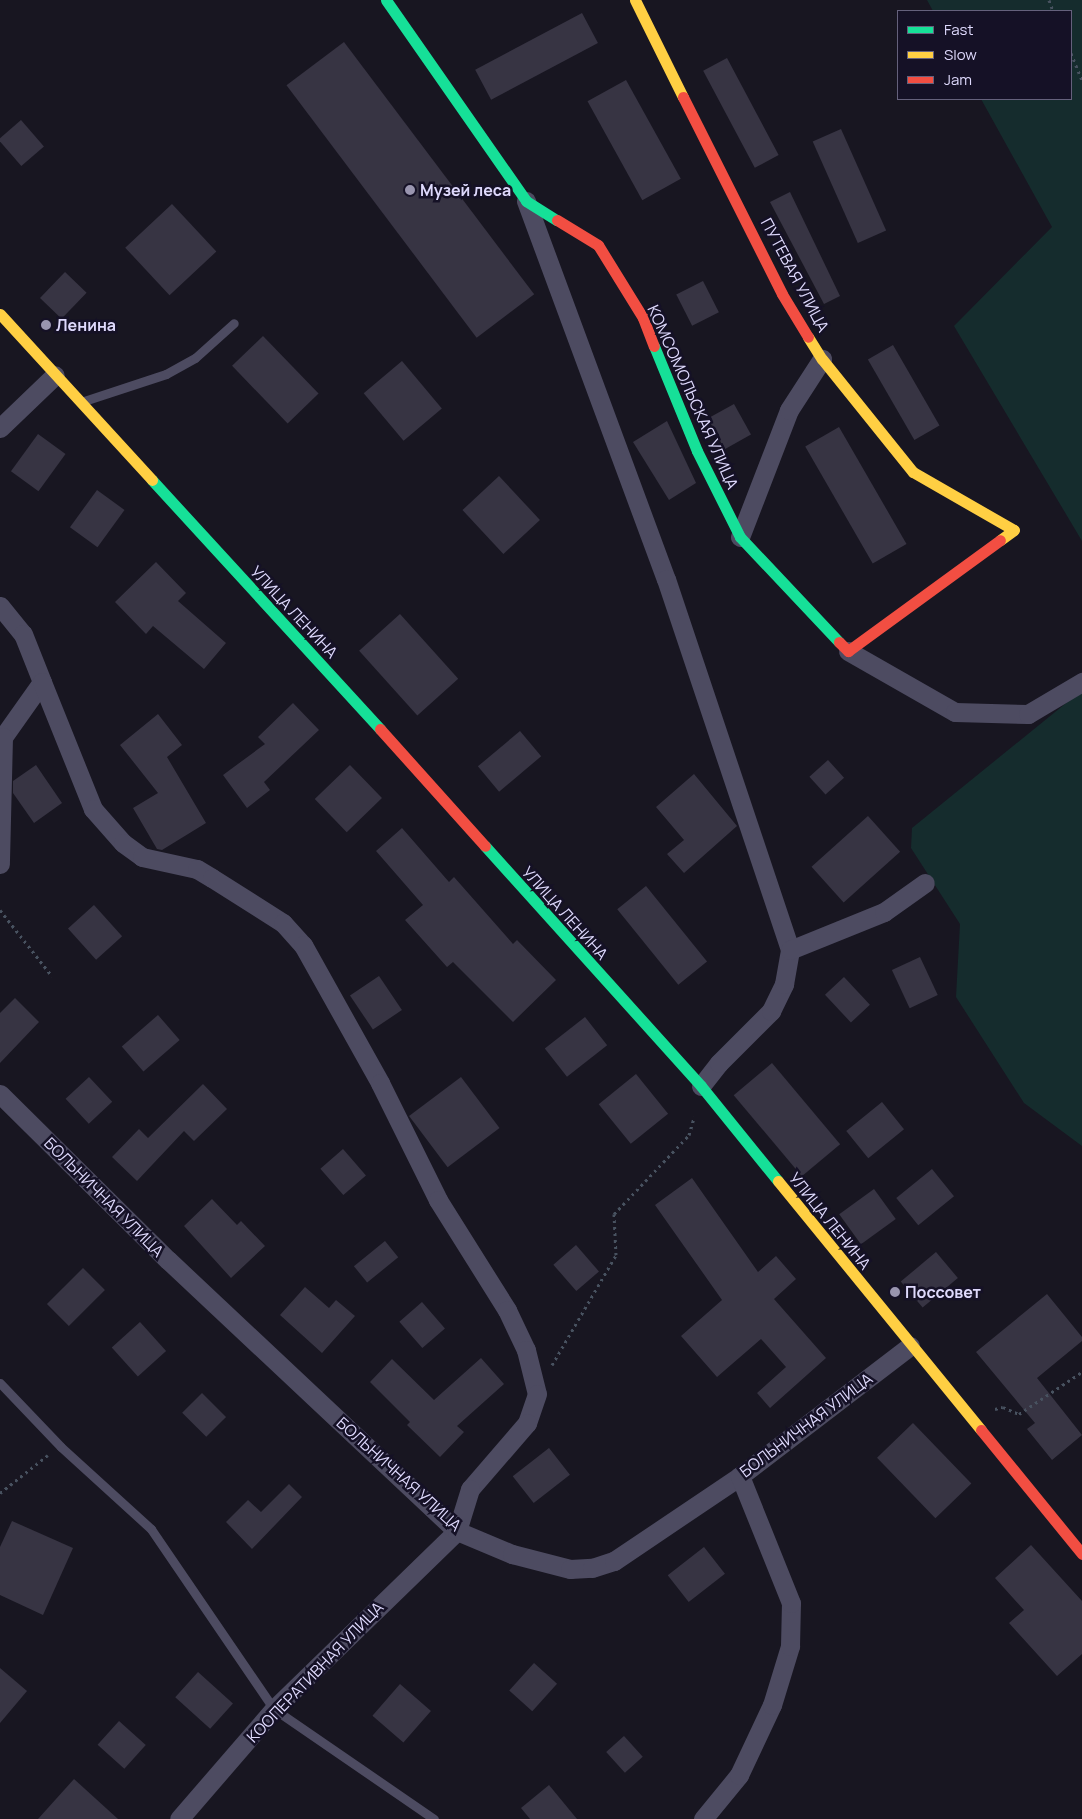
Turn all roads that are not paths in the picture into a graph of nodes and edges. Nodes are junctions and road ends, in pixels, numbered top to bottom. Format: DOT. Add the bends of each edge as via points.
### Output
graph roads {
  1 [pos="386,0"];
  2 [pos="636,0"];
  3 [pos="526,201"];
  4 [pos="0,314"];
  5 [pos="234,324"];
  6 [pos="822,359"];
  7 [pos="55,375"];
  8 [pos="79,402"];
  9 [pos="0,428"];
  10 [pos="740,537"];
  11 [pos="0,606"];
  12 [pos="848,651"];
  13 [pos="42,682"];
  14 [pos="1082,682"];
  15 [pos="0,864"];
  16 [pos="925,883"];
  17 [pos="790,950"];
  18 [pos="701,1086"];
  19 [pos="0,1094"];
  20 [pos="910,1346"];
  21 [pos="0,1383"];
  22 [pos="740,1476"];
  23 [pos="458,1530"];
  24 [pos="1082,1554"];
  25 [pos="274,1709"];
  26 [pos="179,1819"];
  27 [pos="434,1819"];
  28 [pos="703,1819"];
  1 -- 3 [label="street, КОМСОМОЛЬСКАЯ УЛИЦА"];
  2 -- 6 [label="street, ПУТЕВАЯ УЛИЦА" via="782,294"];
  3 -- 10 [label="street, КОМСОМОЛЬСКАЯ УЛИЦА" via="598,245 643,318 697,451"];
  3 -- 17 [label="street" via="666,579"];
  4 -- 7 [label="street, УЛИЦА ЛЕНИНА"];
  5 -- 8 [label="lane" via="195,358 166,374"];
  6 -- 10 [label="street" via="789,410"];
  6 -- 12 [label="street, ПУТЕВАЯ УЛИЦА" via="913,472 1014,530"];
  7 -- 8 [label="street, УЛИЦА ЛЕНИНА"];
  7 -- 9 [label="street"];
  8 -- 18 [label="street, УЛИЦА ЛЕНИНА" via="368,716"];
  10 -- 12 [label="street, КОМСОМОЛЬСКАЯ УЛИЦА"];
  11 -- 13 [label="street" via="23,634"];
  12 -- 14 [label="street" via="955,712 1028,714"];
  13 -- 15 [label="street" via="3,737"];
  13 -- 23 [label="street" via="93,808 123,843 142,857 197,869 283,924 303,945 380,1083 438,1200 507,1310 526,1350 537,1394 527,1423 470,1489"];
  16 -- 17 [label="street" via="884,912"];
  17 -- 18 [label="street" via="784,984 771,1011 719,1062"];
  18 -- 20 [label="street, УЛИЦА ЛЕНИНА"];
  19 -- 23 [label="street, БОЛЬНИЧНАЯ УЛИЦА" via="168,1260"];
  20 -- 22 [label="street, БОЛЬНИЧНАЯ УЛИЦА"];
  20 -- 24 [label="street, УЛИЦА ЛЕНИНА"];
  21 -- 25 [label="lane" via="61,1447 151,1529"];
  22 -- 23 [label="street, БОЛЬНИЧНАЯ УЛИЦА" via="614,1561 592,1568 570,1569 512,1554"];
  22 -- 28 [label="street" via="791,1603 790,1646 772,1705 739,1775"];
  23 -- 25 [label="street, КООПЕРАТИВНАЯ УЛИЦА"];
  25 -- 26 [label="street, КООПЕРАТИВНАЯ УЛИЦА"];
  25 -- 27 [label="lane"];
}
